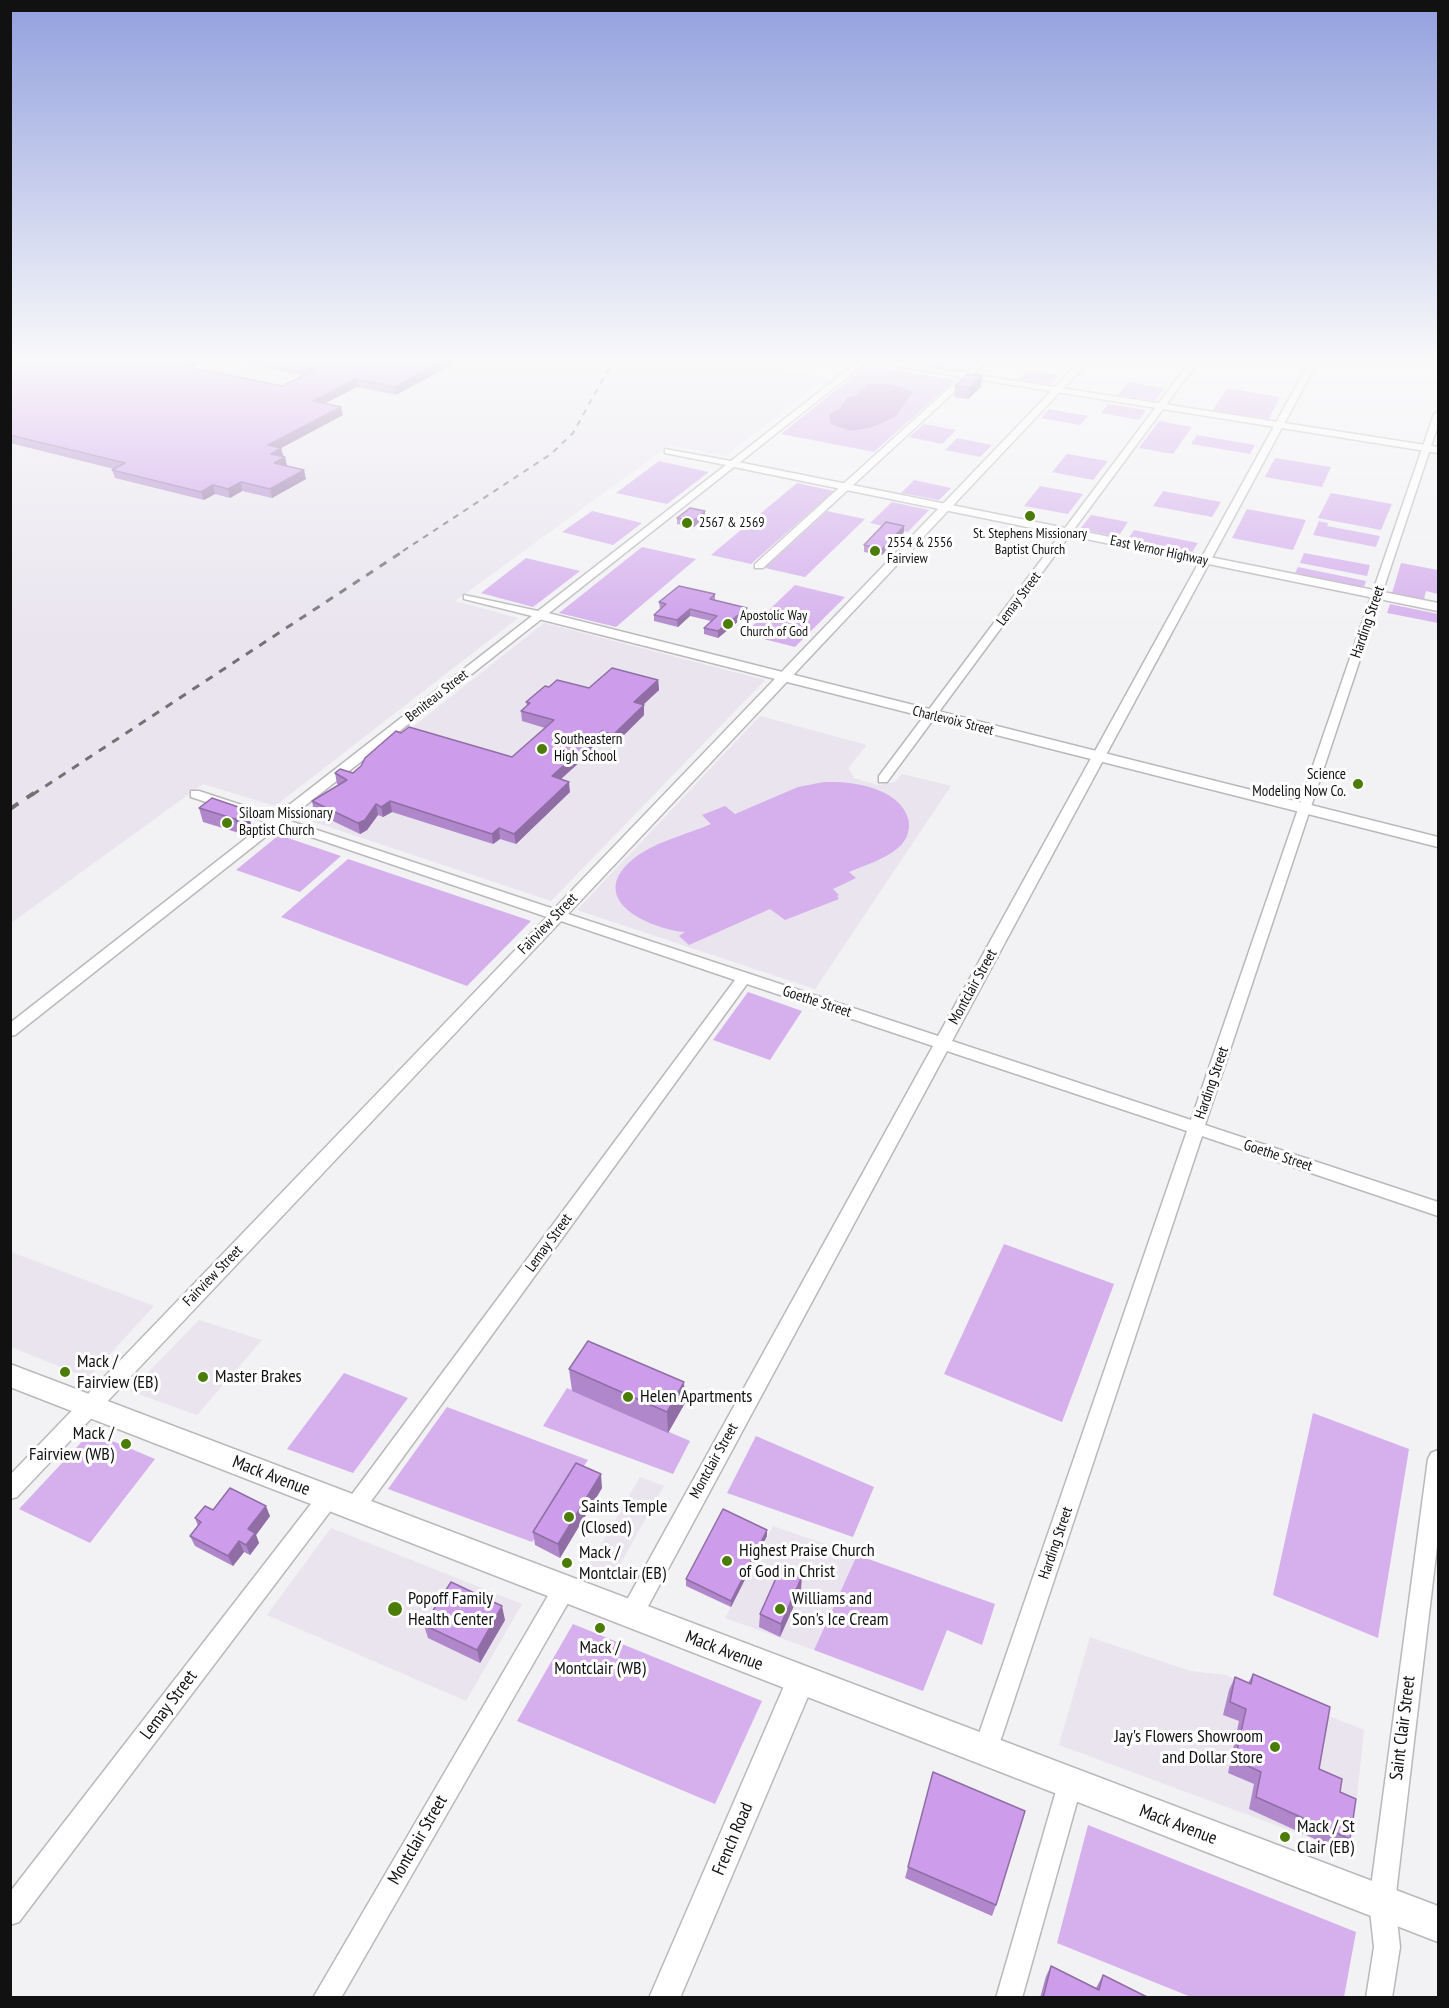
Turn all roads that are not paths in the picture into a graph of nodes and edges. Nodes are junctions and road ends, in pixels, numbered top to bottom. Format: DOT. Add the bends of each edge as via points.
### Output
graph roads {
  1 [pos="677,453"];
  2 [pos="747,453"];
  3 [pos="883,453"];
  4 [pos="998,453"];
  5 [pos="1126,453"];
  6 [pos="1264,453"];
  7 [pos="1432,453"];
  8 [pos="733,464"];
  9 [pos="846,487"];
  10 [pos="946,507"];
  11 [pos="1068,532"];
  12 [pos="1206,560"];
  13 [pos="759,566"];
  14 [pos="1377,595"];
  15 [pos="468,597"];
  16 [pos="1438,607"];
  17 [pos="540,615"];
  18 [pos="783,678"];
  19 [pos="932,716"];
  20 [pos="1098,758"];
  21 [pos="883,779"];
  22 [pos="195,794"];
  23 [pos="1304,810"];
  24 [pos="277,822"];
  25 [pos="1438,842"];
  26 [pos="556,916"];
  27 [pos="744,978"];
  28 [pos="10,1031"];
  29 [pos="942,1044"];
  30 [pos="1196,1129"];
  31 [pos="1438,1209"];
  32 [pos="10,1375"];
  33 [pos="89,1406"];
  34 [pos="1438,1459"];
  35 [pos="10,1490"];
  36 [pos="341,1503"];
  37 [pos="564,1589"];
  38 [pos="631,1615"];
  39 [pos="801,1680"];
  40 [pos="985,1751"];
  41 [pos="1070,1784"];
  42 [pos="1382,1902"];
  43 [pos="10,1913"];
  44 [pos="1438,1924"];
  45 [pos="326,1998"];
  46 [pos="664,1998"];
  47 [pos="1009,1998"];
  48 [pos="1379,1998"];
  1 -- 8 [label="street, East Vernor Highway"];
  2 -- 8 [label="street, Beniteau Street"];
  3 -- 9 [label="street"];
  4 -- 10 [label="street, Fairview Street"];
  5 -- 11 [label="street, Lemay Street"];
  6 -- 12 [label="street, Montclair Street"];
  7 -- 14 [label="street, Harding Street"];
  8 -- 9 [label="street, East Vernor Highway"];
  8 -- 17 [label="street, Beniteau Street"];
  9 -- 10 [label="street, East Vernor Highway"];
  9 -- 13 [label="street"];
  10 -- 11 [label="street, East Vernor Highway"];
  10 -- 18 [label="street, Fairview Street"];
  11 -- 12 [label="street, East Vernor Highway"];
  11 -- 19 [label="street, Lemay Street"];
  12 -- 14 [label="street, East Vernor Highway"];
  12 -- 20 [label="street, Montclair Street"];
  14 -- 16 [label="street, East Vernor Highway"];
  14 -- 23 [label="street, Harding Street"];
  15 -- 17 [label="street, Charlevoix Street"];
  17 -- 18 [label="street, Charlevoix Street"];
  17 -- 24 [label="street, Beniteau Street"];
  18 -- 19 [label="street, Charlevoix Street"];
  18 -- 26 [label="street, Fairview Street"];
  19 -- 20 [label="street, Charlevoix Street"];
  19 -- 21 [label="street, Lemay Street"];
  20 -- 23 [label="street, Charlevoix Street"];
  20 -- 29 [label="street, Montclair Street"];
  22 -- 24 [label="street, Goethe Street"];
  23 -- 25 [label="street, Charlevoix Street"];
  23 -- 30 [label="street, Harding Street"];
  24 -- 26 [label="street, Goethe Street"];
  24 -- 28 [label="street, Beniteau Street"];
  26 -- 27 [label="street, Goethe Street"];
  26 -- 33 [label="street, Fairview Street"];
  27 -- 29 [label="street, Goethe Street"];
  27 -- 36 [label="street, Lemay Street"];
  29 -- 30 [label="street, Goethe Street"];
  29 -- 38 [label="street, Montclair Street"];
  30 -- 31 [label="street, Goethe Street"];
  30 -- 40 [label="street, Harding Street"];
  32 -- 33 [label="main road, Mack Avenue"];
  33 -- 35 [label="street, Fairview Street"];
  33 -- 36 [label="main road, Mack Avenue"];
  34 -- 42 [label="street, Saint Clair Street"];
  36 -- 37 [label="main road, Mack Avenue"];
  36 -- 43 [label="street, Lemay Street"];
  37 -- 38 [label="main road, Mack Avenue"];
  37 -- 45 [label="street, Montclair Street"];
  38 -- 39 [label="main road, Mack Avenue"];
  39 -- 40 [label="main road, Mack Avenue"];
  39 -- 46 [label="street, French Road"];
  40 -- 41 [label="main road, Mack Avenue"];
  41 -- 42 [label="main road, Mack Avenue"];
  41 -- 47 [label="street"];
  42 -- 44 [label="main road, Mack Avenue"];
  42 -- 48 [label="street, Saint Clair Street" via="1386,1947"];
}
